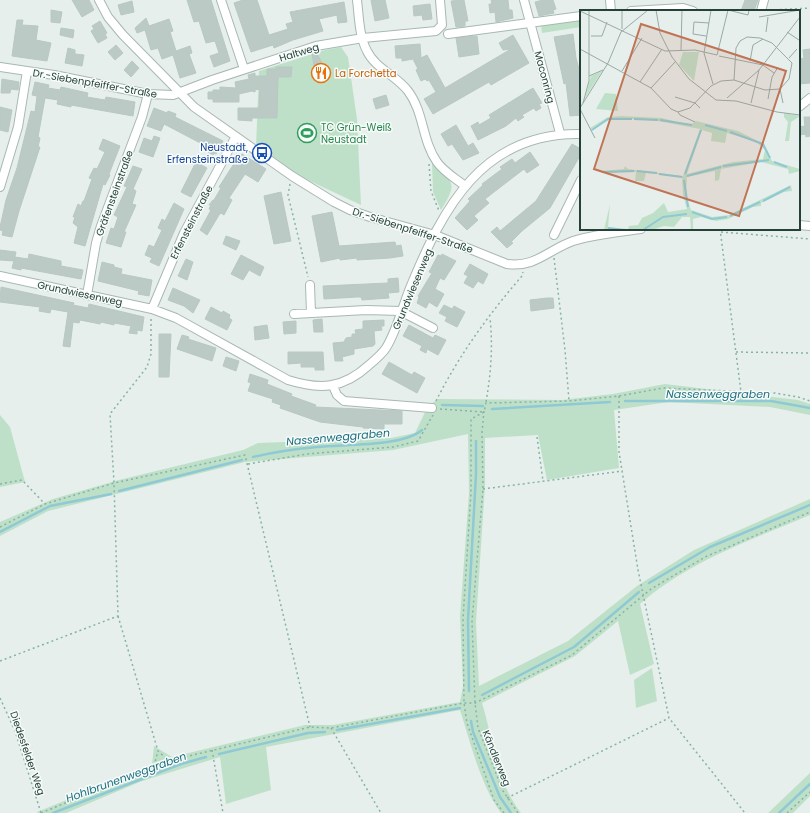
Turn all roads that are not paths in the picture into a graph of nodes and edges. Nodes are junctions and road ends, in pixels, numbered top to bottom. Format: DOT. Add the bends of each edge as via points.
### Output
graph roads {
  1 [pos="99,0"];
  2 [pos="221,0"];
  3 [pos="357,0"];
  4 [pos="440,0"];
  5 [pos="524,0"];
  6 [pos="610,0"];
  7 [pos="764,0"];
  8 [pos="684,6"];
  9 [pos="612,10"];
  10 [pos="642,10"];
  11 [pos="762,10"];
  12 [pos="580,16"];
  13 [pos="531,24"];
  14 [pos="448,34"];
  15 [pos="362,38"];
  16 [pos="0,67"];
  17 [pos="244,69"];
  18 [pos="27,71"];
  19 [pos="179,92"];
  20 [pos="148,94"];
  21 [pos="809,99"];
  22 [pos="800,106"];
  23 [pos="560,133"];
  24 [pos="580,134"];
  25 [pos="235,138"];
  26 [pos="580,182"];
  27 [pos="464,186"];
  28 [pos="0,187"];
  29 [pos="633,230"];
  30 [pos="554,235"];
  31 [pos="435,236"];
  32 [pos="0,276"];
  33 [pos="310,285"];
  34 [pos="87,295"];
  35 [pos="152,309"];
  36 [pos="400,311"];
  37 [pos="294,314"];
  38 [pos="311,314"];
  39 [pos="433,328"];
  40 [pos="333,386"];
  41 [pos="432,408"];
  1 -- 19 [label="street" via="117,28"];
  2 -- 17 [label="street"];
  3 -- 15 [label="street"];
  4 -- 15 [label="street, Haltweg" via="442,25 436,31"];
  5 -- 13 [label="street, Maconring"];
  6 -- 9 [label="street"];
  7 -- 11 [label="street"];
  8 -- 10 [label="street"];
  12 -- 13 [label="street"];
  13 -- 14 [label="street"];
  13 -- 23 [label="street, Maconring"];
  15 -- 17 [label="street, Haltweg" via="316,46"];
  15 -- 27 [label="street" via="372,59 399,82 413,99 433,156"];
  16 -- 18 [label="street, Dr.-Siebenpfeiffer-Straße"];
  17 -- 19 [label="street, Haltweg"];
  18 -- 20 [label="street, Dr.-Siebenpfeiffer-Straße"];
  18 -- 28 [label="street" via="18,127"];
  19 -- 20 [label="street, Dr.-Siebenpfeiffer-Straße" via="166,96"];
  19 -- 25 [label="street, Dr.-Siebenpfeiffer-Straße"];
  20 -- 34 [label="street, Gräfensteinstraße" via="101,226"];
  21 -- 22 [label="street"];
  23 -- 24 [label="street"];
  23 -- 27 [label="street, Grundwiesenweg" via="510,150 487,165"];
  25 -- 31 [label="street, Dr.-Siebenpfeiffer-Straße" via="350,210"];
  25 -- 35 [label="street, Erfensteinstraße" via="180,240"];
  26 -- 30 [label="street"];
  27 -- 31 [label="street, Grundwiesenweg"];
  29 -- 31 [label="street, Dr.-Siebenpfeiffer-Straße" via="591,236 572,242 526,264 506,264"];
  31 -- 36 [label="street, Grundwiesenweg"];
  32 -- 34 [label="street, Grundwiesenweg"];
  33 -- 38 [label="street"];
  34 -- 35 [label="street, Grundwiesenweg"];
  35 -- 40 [label="street, Grundwiesenweg" via="176,318 288,380 304,385"];
  36 -- 38 [label="street" via="366,310"];
  36 -- 39 [label="street"];
  36 -- 40 [label="street, Grundwiesenweg" via="390,340 378,356 357,375"];
  37 -- 38 [label="street"];
  40 -- 41 [label="street" via="337,395 344,401"];
}
